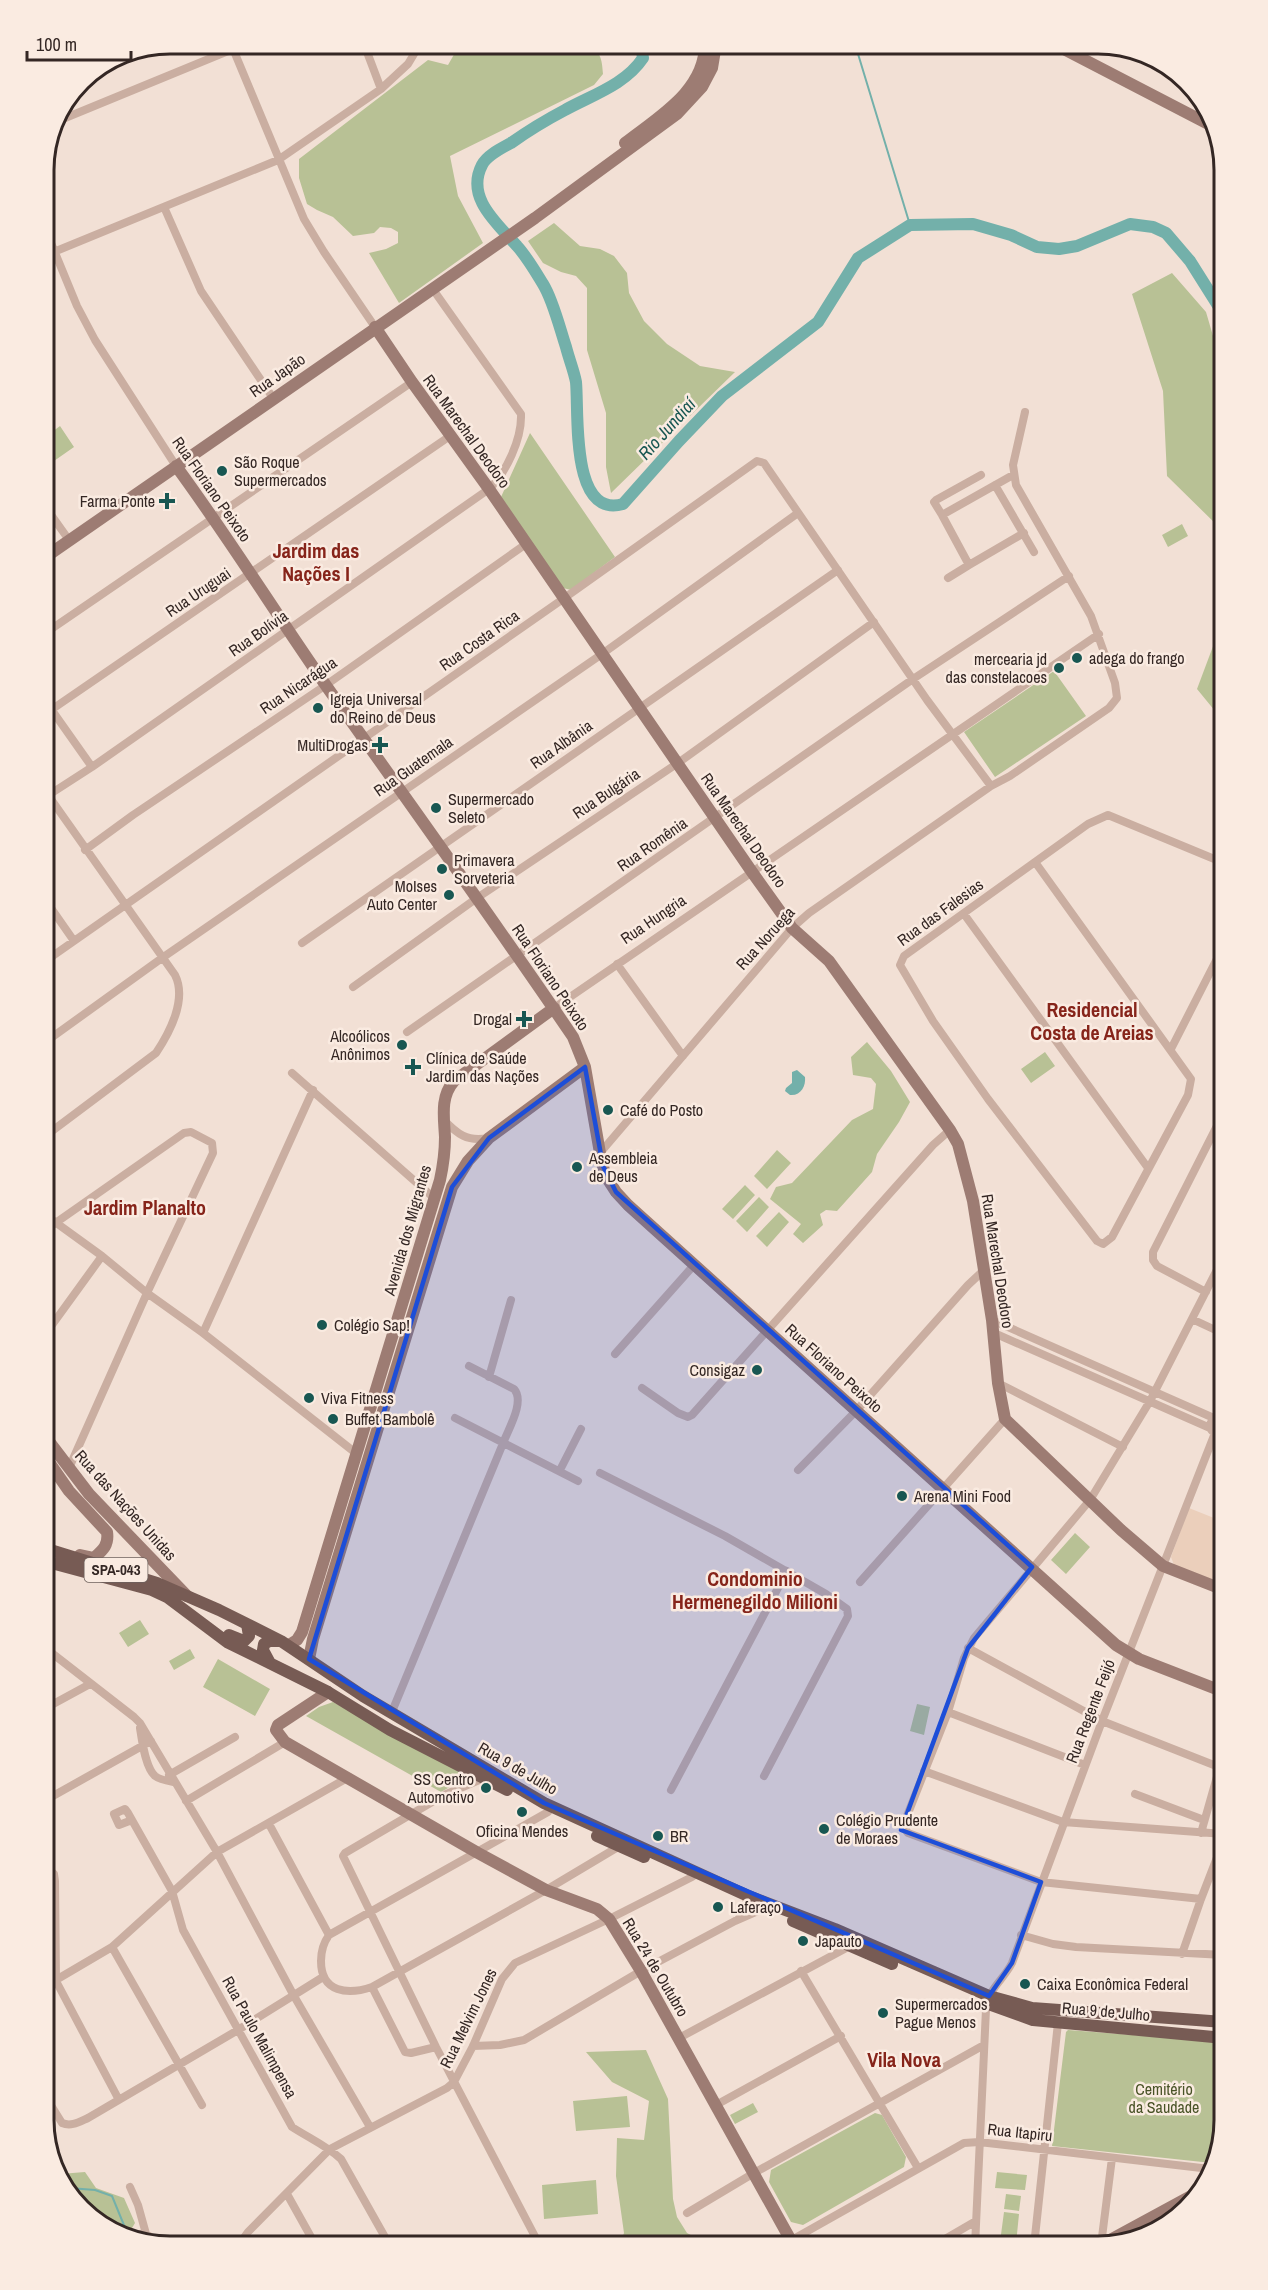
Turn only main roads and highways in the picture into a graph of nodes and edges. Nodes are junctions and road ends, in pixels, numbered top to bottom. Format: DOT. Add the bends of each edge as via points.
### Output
graph roads {
  1 [pos="54,1555"];
  2 [pos="54,1556"];
  3 [pos="167,1597"];
  4 [pos="247,1624"];
  5 [pos="285,1643"];
  6 [pos="309,1659"];
  7 [pos="270,1663"];
  8 [pos="284,1671"];
  9 [pos="349,1704"];
  10 [pos="391,1714"];
  11 [pos="474,1767"];
  12 [pos="688,1872"];
  13 [pos="747,1899"];
  14 [pos="850,1946"];
  15 [pos="904,1960"];
  16 [pos="993,2002"];
  17 [pos="1214,2021"];
  18 [pos="1214,2037"];
  1 -- 4 [label="main road, Rua 9 de Julho / SPA-043" via="157,1583"];
  2 -- 3 [label="main road, Rua 9 de Julho / SPA-043"];
  3 -- 4 [label="main road" via="180,1600 239,1641 249,1636"];
  3 -- 7 [label="main road, Rua 9 de Julho" via="227,1642"];
  4 -- 5 [label="main road, Rua 9 de Julho"];
  5 -- 6 [label="main road, Rua 9 de Julho"];
  5 -- 7 [label="main road" via="265,1642 263,1650"];
  6 -- 8 [label="main road" via="308,1667 300,1672"];
  6 -- 10 [label="main road, Rua 9 de Julho"];
  7 -- 8 [label="main road, Rua 9 de Julho"];
  8 -- 9 [label="main road, Rua 9 de Julho"];
  9 -- 10 [label="main road" via="380,1717"];
  9 -- 11 [label="main road, Rua 9 de Julho" via="390,1730"];
  10 -- 11 [label="main road, Rua 9 de Julho"];
  11 -- 12 [label="main road, Rua 9 de Julho"];
  11 -- 12 [label="main road, Rua 9 de Julho" via="484,1778 618,1847 626,1843"];
  12 -- 13 [label="main road, Rua 9 de Julho"];
  13 -- 14 [label="main road, Rua 9 de Julho"];
  13 -- 15 [label="main road, Rua 9 de Julho" via="835,1929"];
  14 -- 15 [label="main road" via="858,1942"];
  14 -- 16 [label="main road, Rua 9 de Julho"];
  15 -- 16 [label="main road, Rua 9 de Julho"];
  16 -- 17 [label="main road, Rua 9 de Julho"];
  16 -- 18 [label="main road, Rua 9 de Julho" via="1033,2020"];
}
